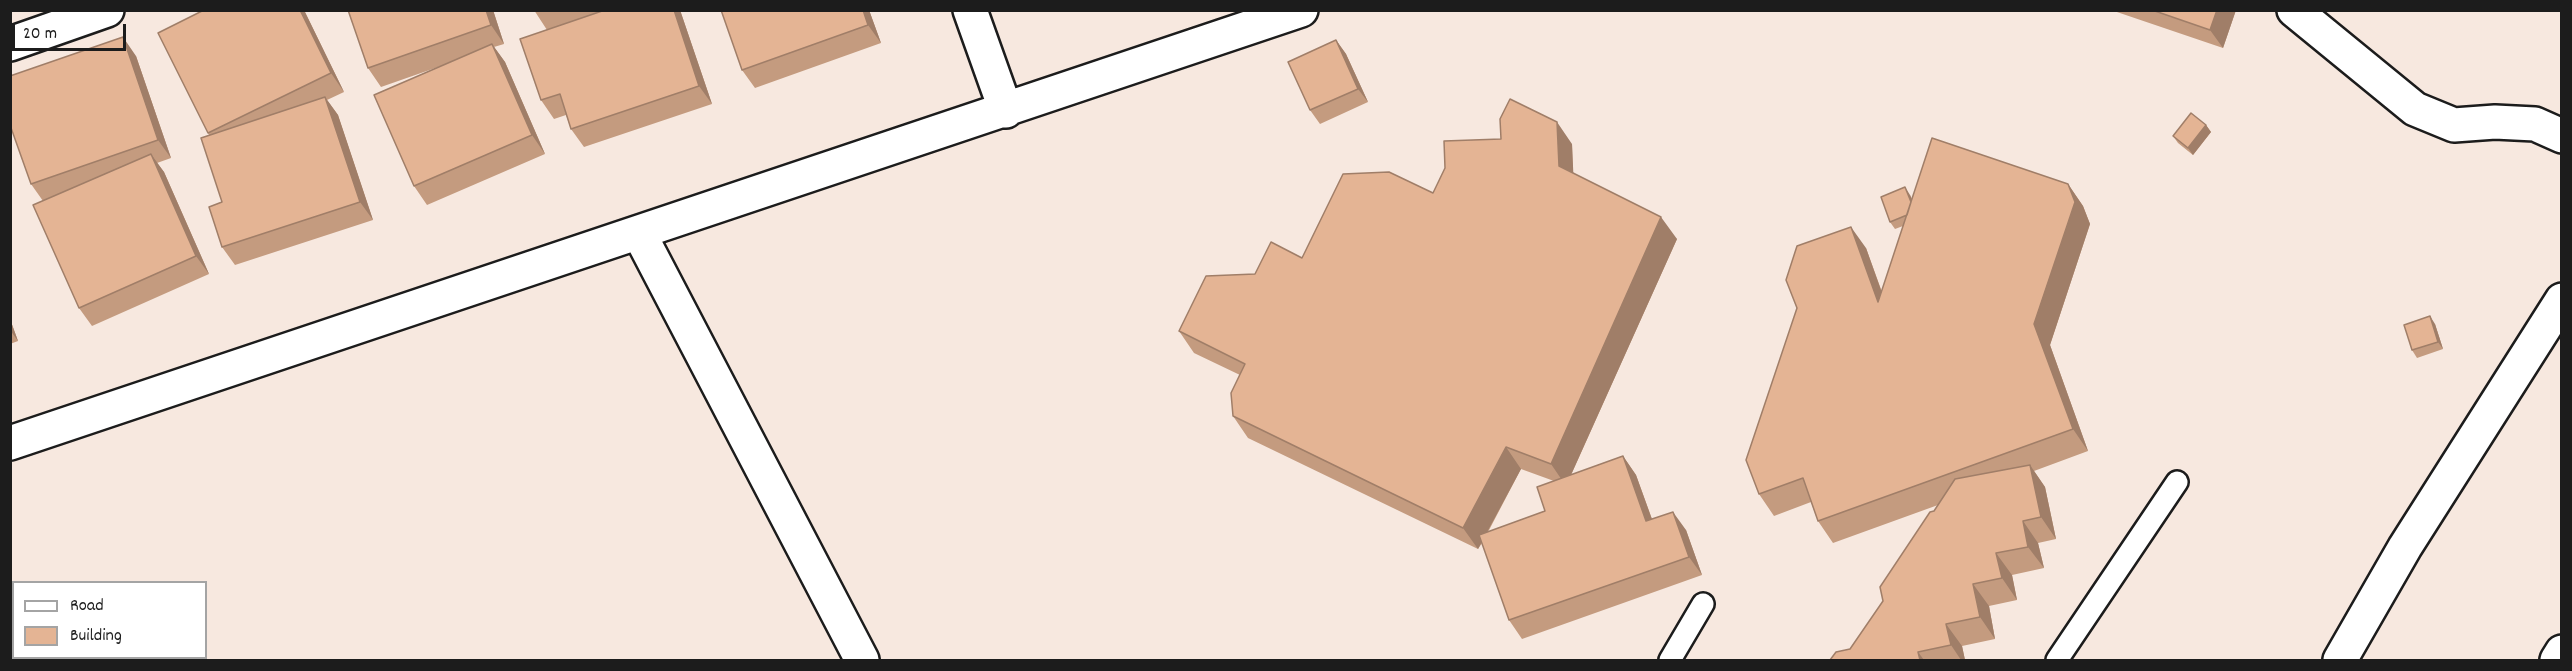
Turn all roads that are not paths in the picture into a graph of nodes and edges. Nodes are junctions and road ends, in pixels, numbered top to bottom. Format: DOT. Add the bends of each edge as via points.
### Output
graph roads {
  1 [pos="107,10"];
  2 [pos="970,10"];
  3 [pos="1301,10"];
  4 [pos="2294,10"];
  5 [pos="10,44"];
  6 [pos="1006,111"];
  7 [pos="2562,136"];
  8 [pos="639,233"];
  9 [pos="2562,300"];
  10 [pos="10,443"];
  11 [pos="2177,482"];
  12 [pos="1703,604"];
  13 [pos="2562,652"];
  14 [pos="862,660"];
  15 [pos="1670,660"];
  16 [pos="2057,660"];
  17 [pos="2340,660"];
  18 [pos="2557,660"];
  1 -- 5 [label="street"];
  2 -- 6 [label="street"];
  3 -- 6 [label="street"];
  4 -- 7 [label="street" via="2415,110 2454,125 2535,124"];
  6 -- 8 [label="street"];
  8 -- 10 [label="street"];
  8 -- 14 [label="street"];
  9 -- 17 [label="street" via="2405,547"];
  11 -- 16 [label="lane"];
  12 -- 15 [label="lane"];
  13 -- 18 [label="street"];
}
